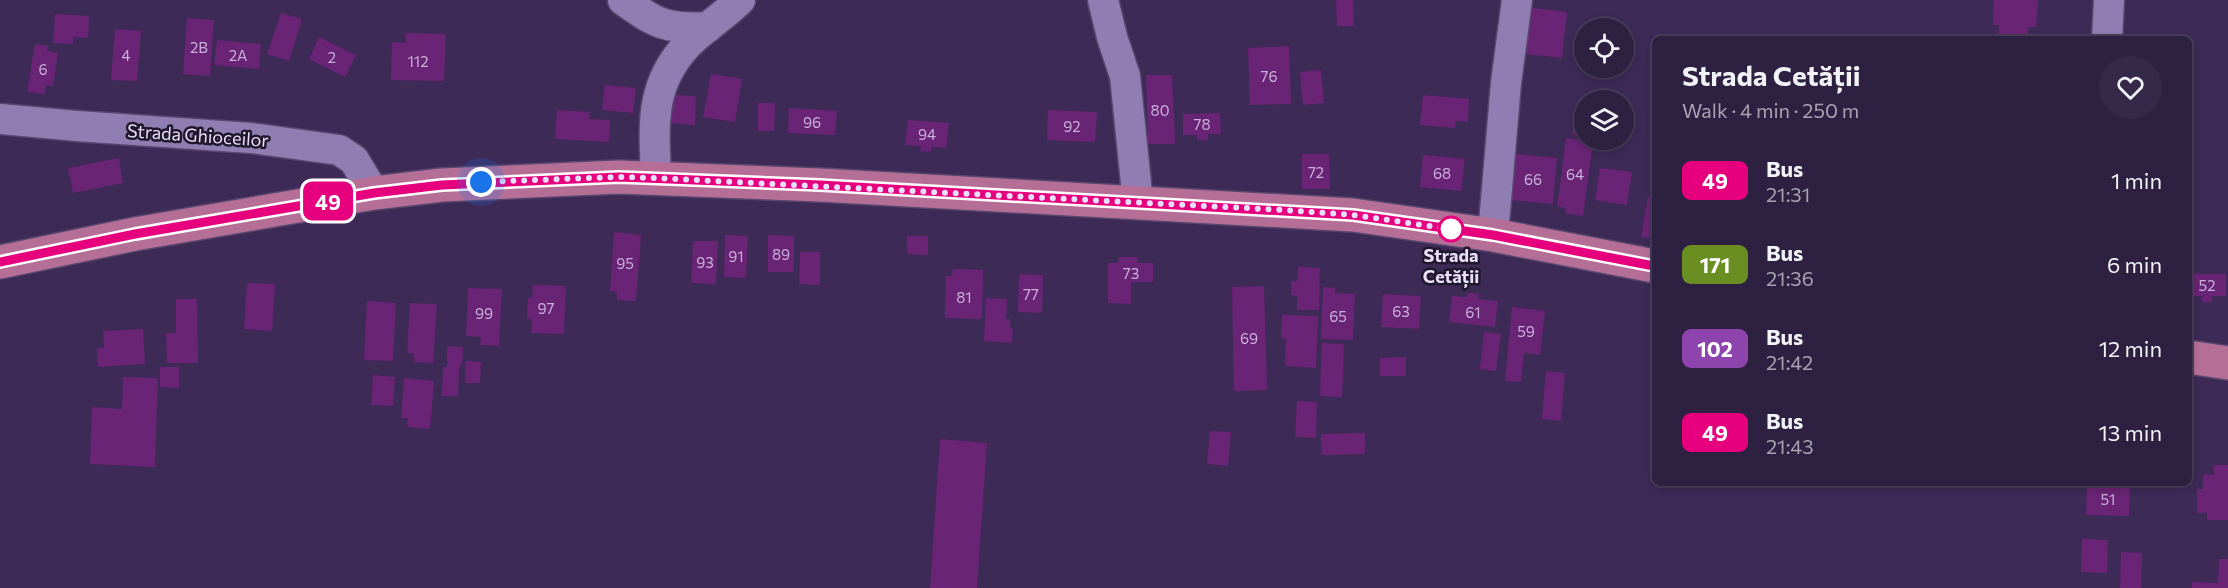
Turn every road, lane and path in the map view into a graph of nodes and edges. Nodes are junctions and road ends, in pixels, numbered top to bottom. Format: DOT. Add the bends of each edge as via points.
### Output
graph roads {
  1 [pos="740,0"];
  2 [pos="1103,0"];
  3 [pos="1517,0"];
  4 [pos="2109,0"];
  5 [pos="630,5"];
  6 [pos="708,27"];
  7 [pos="2107,36"];
  8 [pos="660,87"];
  9 [pos="0,119"];
  10 [pos="656,178"];
  11 [pos="374,193"];
  12 [pos="1138,203"];
  13 [pos="1493,235"];
  14 [pos="0,262"];
  15 [pos="1652,266"];
  16 [pos="2192,358"];
  17 [pos="2228,363"];
  1 -- 6 [label="street"];
  2 -- 12 [label="street" via="1125,76"];
  3 -- 13 [label="street"];
  4 -- 7 [label="street"];
  5 -- 6 [label="street" via="667,26"];
  5 -- 8 [label="street" via="647,22 653,36"];
  6 -- 8 [label="street" via="668,68"];
  8 -- 10 [label="street" via="654,116"];
  9 -- 11 [label="street, Strada Ghioceilor" via="251,138 339,150 354,160"];
  10 -- 11 [label="main road" via="520,180"];
  10 -- 12 [label="main road"];
  11 -- 14 [label="main road" via="135,234"];
  12 -- 13 [label="main road" via="1353,215"];
  13 -- 15 [label="main road"];
  16 -- 17 [label="main road"];
}
